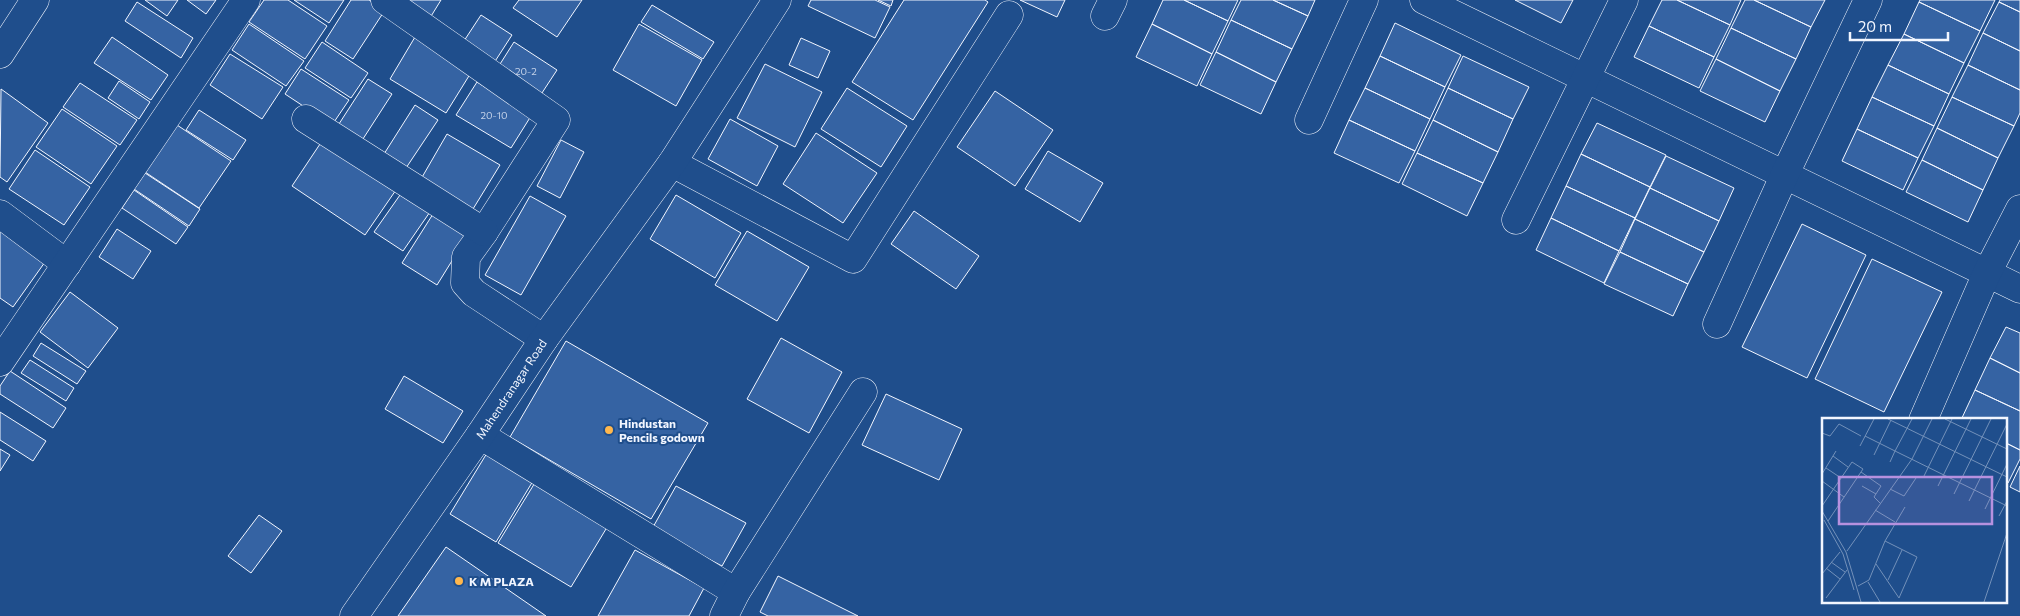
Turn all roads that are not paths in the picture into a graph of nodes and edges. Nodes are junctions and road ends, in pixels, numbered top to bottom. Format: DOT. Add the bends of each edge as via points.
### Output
graph roads {
  1 [pos="246,0"];
  2 [pos="385,0"];
  3 [pos="776,0"];
  4 [pos="1364,0"];
  5 [pos="1424,0"];
  6 [pos="1624,0"];
  7 [pos="1868,0"];
  8 [pos="23,4"];
  9 [pos="1009,15"];
  10 [pos="0,54"];
  11 [pos="1585,78"];
  12 [pos="306,119"];
  13 [pos="1309,120"];
  14 [pos="672,164"];
  15 [pos="1785,174"];
  16 [pos="2020,209"];
  17 [pos="0,214"];
  18 [pos="1516,220"];
  19 [pos="484,232"];
  20 [pos="66,264"];
  21 [pos="1987,273"];
  22 [pos="2020,289"];
  23 [pos="1717,324"];
  24 [pos="544,338"];
  25 [pos="0,362"];
  26 [pos="863,392"];
  27 [pos="1924,418"];
  28 [pos="480,435"];
  29 [pos="736,592"];
  30 [pos="354,616"];
  31 [pos="724,616"];
  1 -- 20 [label="street"];
  2 -- 19 [label="street" via="556,120"];
  3 -- 14 [label="street, Mahendranagar Road"];
  4 -- 13 [label="street"];
  5 -- 11 [label="street"];
  6 -- 11 [label="street"];
  7 -- 15 [label="street"];
  8 -- 10 [label="street"];
  9 -- 14 [label="street" via="853,259"];
  11 -- 15 [label="street"];
  11 -- 18 [label="street"];
  12 -- 19 [label="street"];
  14 -- 24 [label="street, Mahendranagar Road"];
  15 -- 21 [label="street"];
  15 -- 23 [label="street"];
  16 -- 21 [label="street"];
  17 -- 20 [label="street"];
  19 -- 24 [label="street" via="466,257 465,283 474,293"];
  20 -- 25 [label="street"];
  21 -- 22 [label="street"];
  21 -- 27 [label="street"];
  24 -- 28 [label="street, Mahendranagar Road"];
  26 -- 29 [label="street"];
  28 -- 29 [label="street"];
  28 -- 30 [label="street, Mahendranagar Road"];
  29 -- 31 [label="street"];
}
